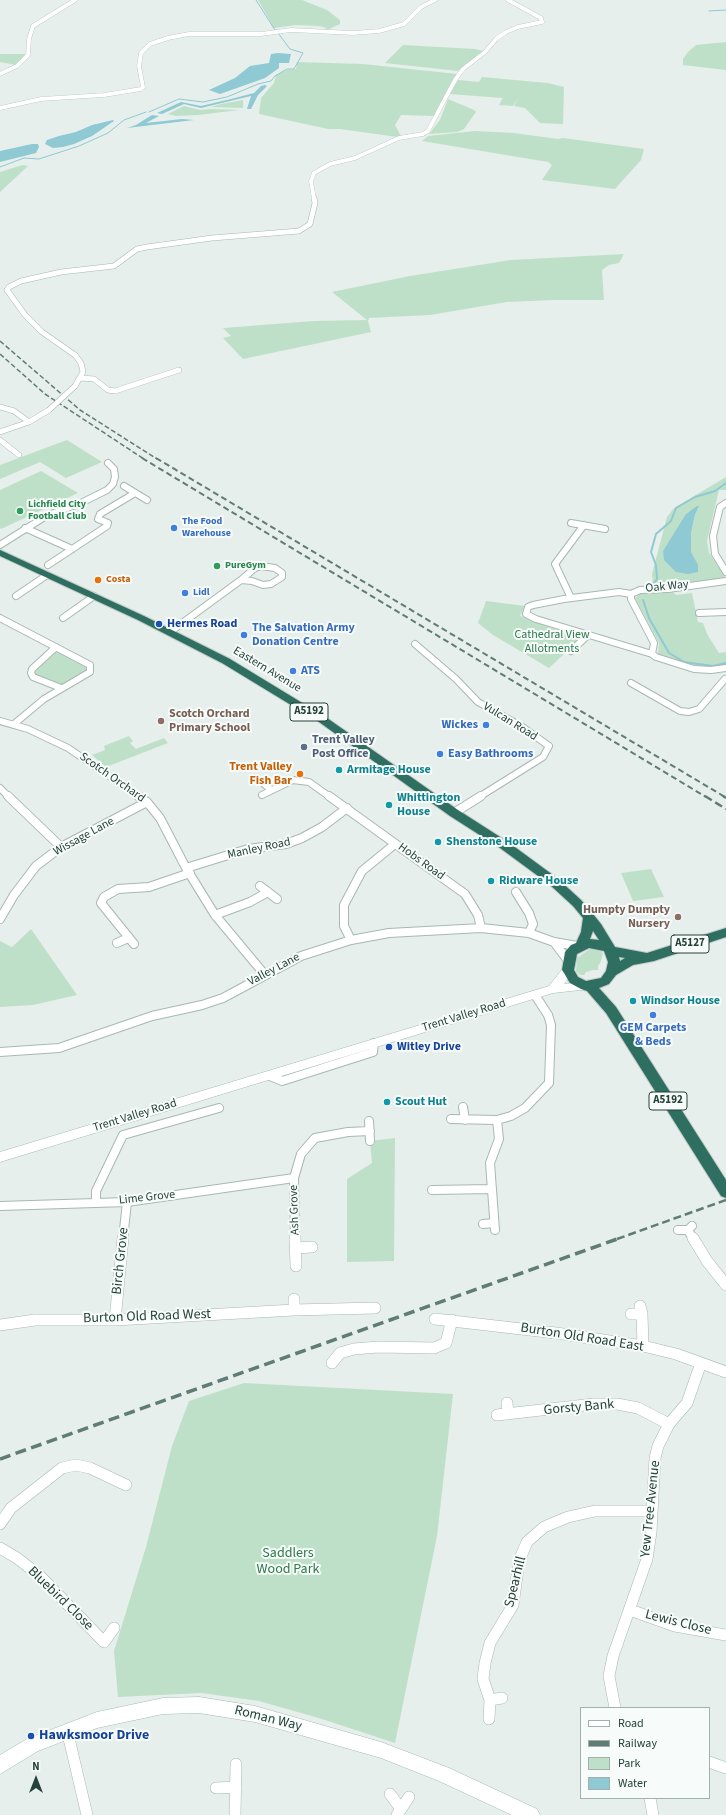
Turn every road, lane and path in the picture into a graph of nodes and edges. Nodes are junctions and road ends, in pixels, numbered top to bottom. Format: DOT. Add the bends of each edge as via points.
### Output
graph roads {
  1 [pos="75,0"];
  2 [pos="434,0"];
  3 [pos="508,0"];
  4 [pos="0,74"];
  5 [pos="0,108"];
  6 [pos="179,370"];
  7 [pos="81,378"];
  8 [pos="0,407"];
  9 [pos="30,422"];
  10 [pos="0,432"];
  11 [pos="0,440"];
  12 [pos="19,455"];
  13 [pos="108,463"];
  14 [pos="124,486"];
  15 [pos="136,493"];
  16 [pos="147,500"];
  17 [pos="726,503"];
  18 [pos="571,523"];
  19 [pos="584,525"];
  20 [pos="25,528"];
  21 [pos="605,529"];
  22 [pos="0,545"];
  23 [pos="72,549"];
  24 [pos="0,553"];
  25 [pos="48,570"];
  26 [pos="726,572"];
  27 [pos="241,580"];
  28 [pos="726,581"];
  29 [pos="631,594"];
  30 [pos="16,596"];
  31 [pos="94,596"];
  32 [pos="571,598"];
  33 [pos="726,612"];
  34 [pos="699,613"];
  35 [pos="63,618"];
  36 [pos="0,619"];
  37 [pos="170,632"];
  38 [pos="588,635"];
  39 [pos="415,644"];
  40 [pos="56,647"];
  41 [pos="571,651"];
  42 [pos="652,654"];
  43 [pos="726,668"];
  44 [pos="717,670"];
  45 [pos="726,680"];
  46 [pos="631,683"];
  47 [pos="61,688"];
  48 [pos="0,721"];
  49 [pos="14,724"];
  50 [pos="262,782"];
  51 [pos="0,788"];
  52 [pos="271,790"];
  53 [pos="262,795"];
  54 [pos="147,802"];
  55 [pos="347,808"];
  56 [pos="454,813"];
  57 [pos="395,844"];
  58 [pos="61,847"];
  59 [pos="188,870"];
  60 [pos="260,886"];
  61 [pos="268,892"];
  62 [pos="516,892"];
  63 [pos="277,899"];
  64 [pos="215,915"];
  65 [pos="589,917"];
  66 [pos="0,919"];
  67 [pos="481,928"];
  68 [pos="726,932"];
  69 [pos="529,933"];
  70 [pos="128,938"];
  71 [pos="351,940"];
  72 [pos="554,942"];
  73 [pos="117,943"];
  74 [pos="134,944"];
  75 [pos="579,945"];
  76 [pos="609,949"];
  77 [pos="654,956"];
  78 [pos="569,966"];
  79 [pos="266,974"];
  80 [pos="610,974"];
  81 [pos="588,986"];
  82 [pos="554,989"];
  83 [pos="535,995"];
  84 [pos="611,1010"];
  85 [pos="0,1052"];
  86 [pos="463,1107"];
  87 [pos="219,1108"];
  88 [pos="451,1120"];
  89 [pos="465,1120"];
  90 [pos="497,1120"];
  91 [pos="369,1121"];
  92 [pos="0,1158"];
  93 [pos="294,1178"];
  94 [pos="491,1189"];
  95 [pos="432,1190"];
  96 [pos="726,1192"];
  97 [pos="96,1202"];
  98 [pos="127,1202"];
  99 [pos="0,1206"];
  100 [pos="483,1224"];
  101 [pos="686,1229"];
  102 [pos="312,1247"];
  103 [pos="296,1248"];
  104 [pos="296,1266"];
  105 [pos="726,1284"];
  106 [pos="294,1299"];
  107 [pos="375,1308"];
  108 [pos="294,1310"];
  109 [pos="638,1311"];
  110 [pos="435,1318"];
  111 [pos="115,1320"];
  112 [pos="452,1320"];
  113 [pos="0,1325"];
  114 [pos="643,1346"];
  115 [pos="701,1363"];
  116 [pos="332,1364"];
  117 [pos="726,1372"];
  118 [pos="507,1403"];
  119 [pos="669,1424"];
  120 [pos="126,1485"];
  121 [pos="650,1511"];
  122 [pos="0,1524"];
  123 [pos="0,1548"];
  124 [pos="630,1610"];
  125 [pos="114,1628"];
  126 [pos="726,1635"];
  127 [pos="615,1707"];
  128 [pos="489,1719"];
  129 [pos="67,1730"];
  130 [pos="710,1762"];
  131 [pos="236,1764"];
  132 [pos="0,1765"];
  133 [pos="726,1768"];
  134 [pos="236,1787"];
  135 [pos="216,1788"];
  136 [pos="390,1794"];
  137 [pos="409,1798"];
  138 [pos="650,1799"];
  139 [pos="399,1812"];
  140 [pos="87,1815"];
  141 [pos="235,1815"];
  142 [pos="531,1815"];
  143 [pos="653,1815"];
  1 -- 4 [label="street" via="33,26 28,55 17,66"];
  2 -- 5 [label="street" via="421,7 404,24 379,31 353,33 291,30 261,34 189,34 168,38 150,44 141,53 141,89 104,95 41,99"];
  3 -- 7 [label="street" via="541,18 542,22 506,32 463,69 428,131 399,138 355,158 330,164 314,173 311,181 315,203 310,224 306,228 299,231 212,238 147,247 137,249 114,266 61,272 9,287 7,290 25,315 42,332 75,355 81,363"];
  6 -- 7 [label="street" via="116,391 108,390 94,379"];
  7 -- 9 [label="street, bridge" via="49,410"];
  8 -- 9 [label="street" via="14,411"];
  9 -- 10 [label="street"];
  11 -- 12 [label="street"];
  13 -- 20 [label="street" via="114,469 115,477 114,484 107,490 46,516"];
  14 -- 15 [label="street"];
  15 -- 16 [label="street"];
  15 -- 23 [label="street" via="100,514 98,519 108,523 107,526"];
  17 -- 26 [label="street" via="720,507 714,536 715,554"];
  18 -- 19 [label="street"];
  19 -- 21 [label="street"];
  19 -- 32 [label="street" via="555,564"];
  20 -- 22 [label="street"];
  20 -- 23 [label="street"];
  23 -- 25 [label="street"];
  24 -- 25 [label="highway, Eastern Avenue / A5192"];
  25 -- 30 [label="street"];
  25 -- 31 [label="highway, Eastern Avenue / A5192"];
  27 -- 27 [label="street" via="263,585 271,584 282,577 282,573 275,568 261,566"];
  27 -- 37 [label="street"];
  28 -- 29 [label="street, Oak Way" via="640,590"];
  29 -- 32 [label="street" via="619,592"];
  29 -- 42 [label="street, Oak Way" via="631,599 654,643"];
  31 -- 35 [label="street"];
  31 -- 37 [label="highway, Eastern Avenue / A5192"];
  32 -- 38 [label="street" via="533,605 528,607 526,614"];
  33 -- 34 [label="street"];
  36 -- 40 [label="street"];
  37 -- 56 [label="highway, Eastern Avenue / A5192" via="226,661 323,720"];
  38 -- 41 [label="street"];
  38 -- 42 [label="street"];
  39 -- 56 [label="street, Vulcan Road" via="426,647 478,702 521,726 549,746 543,757"];
  40 -- 47 [label="street" via="30,673 33,677"];
  40 -- 47 [label="street" via="90,665 90,672"];
  42 -- 44 [label="street" via="694,669"];
  43 -- 44 [label="street"];
  44 -- 45 [label="street"];
  45 -- 46 [label="street" via="699,709 689,712 680,710"];
  47 -- 49 [label="street"];
  48 -- 49 [label="street, Scotch Orchard"];
  49 -- 54 [label="street, Scotch Orchard" via="28,728 68,748"];
  50 -- 52 [label="street"];
  51 -- 58 [label="street"];
  52 -- 53 [label="street, Hobs Road"];
  52 -- 55 [label="street, Hobs Road" via="293,780 310,782"];
  54 -- 58 [label="street, Wissage Lane"];
  54 -- 59 [label="street, Scotch Orchard" via="160,818"];
  55 -- 57 [label="street, Hobs Road"];
  55 -- 59 [label="street, Manley Road" via="302,838 286,844 248,849"];
  56 -- 65 [label="highway, Eastern Avenue / A5192" via="539,869 578,903"];
  57 -- 67 [label="street, Hobs Road" via="464,894 478,915"];
  57 -- 71 [label="street" via="362,871 344,905 344,926"];
  58 -- 66 [label="street, Wissage Lane" via="36,866"];
  59 -- 64 [label="street, Scotch Orchard"];
  59 -- 70 [label="street, Manley Road" via="149,887 118,889 104,897 101,903"];
  60 -- 61 [label="street"];
  61 -- 63 [label="street"];
  61 -- 64 [label="street" via="250,902"];
  62 -- 69 [label="street" via="533,924"];
  64 -- 79 [label="street, Scotch Orchard"];
  65 -- 75 [label="highway" via="587,932"];
  65 -- 76 [label="highway, Eastern Avenue / A5192"];
  67 -- 69 [label="street, Valley Lane"];
  67 -- 71 [label="street, Valley Lane" via="389,933"];
  68 -- 77 [label="highway, A5127"];
  69 -- 72 [label="street, Valley Lane"];
  70 -- 73 [label="street"];
  70 -- 74 [label="street"];
  71 -- 79 [label="street, Valley Lane" via="301,956"];
  72 -- 75 [label="street, Valley Lane"];
  72 -- 78 [label="street"];
  75 -- 76 [label="highway" via="589,943"];
  75 -- 78 [label="highway" via="571,952"];
  76 -- 77 [label="highway, A5127"];
  76 -- 80 [label="highway" via="614,962"];
  77 -- 80 [label="highway, A5127" via="630,961"];
  78 -- 81 [label="highway" via="574,980"];
  78 -- 82 [label="street"];
  79 -- 85 [label="street, Valley Lane" via="209,1003 152,1016 59,1048"];
  80 -- 81 [label="highway" via="605,981"];
  80 -- 84 [label="highway, A5192" via="606,990"];
  81 -- 82 [label="street, Trent Valley Road"];
  81 -- 84 [label="highway, A5192"];
  82 -- 83 [label="street, Trent Valley Road"];
  83 -- 90 [label="street" via="548,1015 551,1025 549,1083 525,1108"];
  83 -- 92 [label="street, Trent Valley Road"];
  84 -- 96 [label="highway, A5192"];
  86 -- 89 [label="street"];
  87 -- 97 [label="street" via="123,1135 96,1191"];
  88 -- 89 [label="street"];
  89 -- 90 [label="street"];
  90 -- 94 [label="street" via="499,1139 490,1163"];
  91 -- 93 [label="street, Ash Grove" via="370,1136 348,1132 315,1138 301,1154"];
  93 -- 98 [label="street, Lime Grove"];
  93 -- 103 [label="street, Ash Grove"];
  94 -- 95 [label="street"];
  94 -- 100 [label="street" via="494,1227"];
  97 -- 98 [label="street, Lime Grove"];
  97 -- 99 [label="street, Lime Grove"];
  98 -- 111 [label="street, Birch Grove"];
  101 -- 105 [label="street" via="707,1262"];
  102 -- 103 [label="street, Ash Grove"];
  103 -- 104 [label="street, Ash Grove"];
  106 -- 108 [label="street"];
  107 -- 108 [label="street, Burton Old Road West"];
  108 -- 111 [label="street, Burton Old Road West"];
  109 -- 114 [label="street"];
  110 -- 112 [label="street, Burton Old Road East"];
  111 -- 113 [label="street, Burton Old Road West" via="35,1320"];
  112 -- 114 [label="street, Burton Old Road East"];
  112 -- 116 [label="street" via="446,1343 434,1348 354,1349 340,1353"];
  114 -- 115 [label="street, Burton Old Road East"];
  115 -- 117 [label="street, Burton Old Road East"];
  115 -- 119 [label="street, Yew Tree Avenue" via="687,1403"];
  118 -- 119 [label="street, Gorsty Bank" via="503,1414 580,1405 618,1404 638,1408"];
  119 -- 121 [label="street, Yew Tree Avenue" via="655,1458"];
  120 -- 122 [label="street" via="90,1468 76,1465 62,1468 54,1480 11,1508"];
  121 -- 124 [label="street, Yew Tree Avenue" via="651,1532 647,1559"];
  121 -- 128 [label="street, Spearhill" via="594,1511 568,1517 544,1527 528,1542 519,1561 513,1605 490,1644 484,1663 483,1679 496,1699"];
  123 -- 125 [label="street, Bluebird Close" via="40,1576 104,1642"];
  124 -- 126 [label="street, Lewis Close" via="674,1626"];
  124 -- 127 [label="street, Yew Tree Avenue" via="613,1656 610,1676"];
  129 -- 132 [label="street, Roman Way" via="33,1745"];
  129 -- 140 [label="street"];
  129 -- 142 [label="street, Roman Way" via="97,1720 163,1706 199,1705 236,1710 393,1754"];
  130 -- 133 [label="street"];
  131 -- 134 [label="street"];
  134 -- 135 [label="street"];
  134 -- 141 [label="street"];
  136 -- 139 [label="street"];
  137 -- 139 [label="street"];
  138 -- 143 [label="street"];
}
